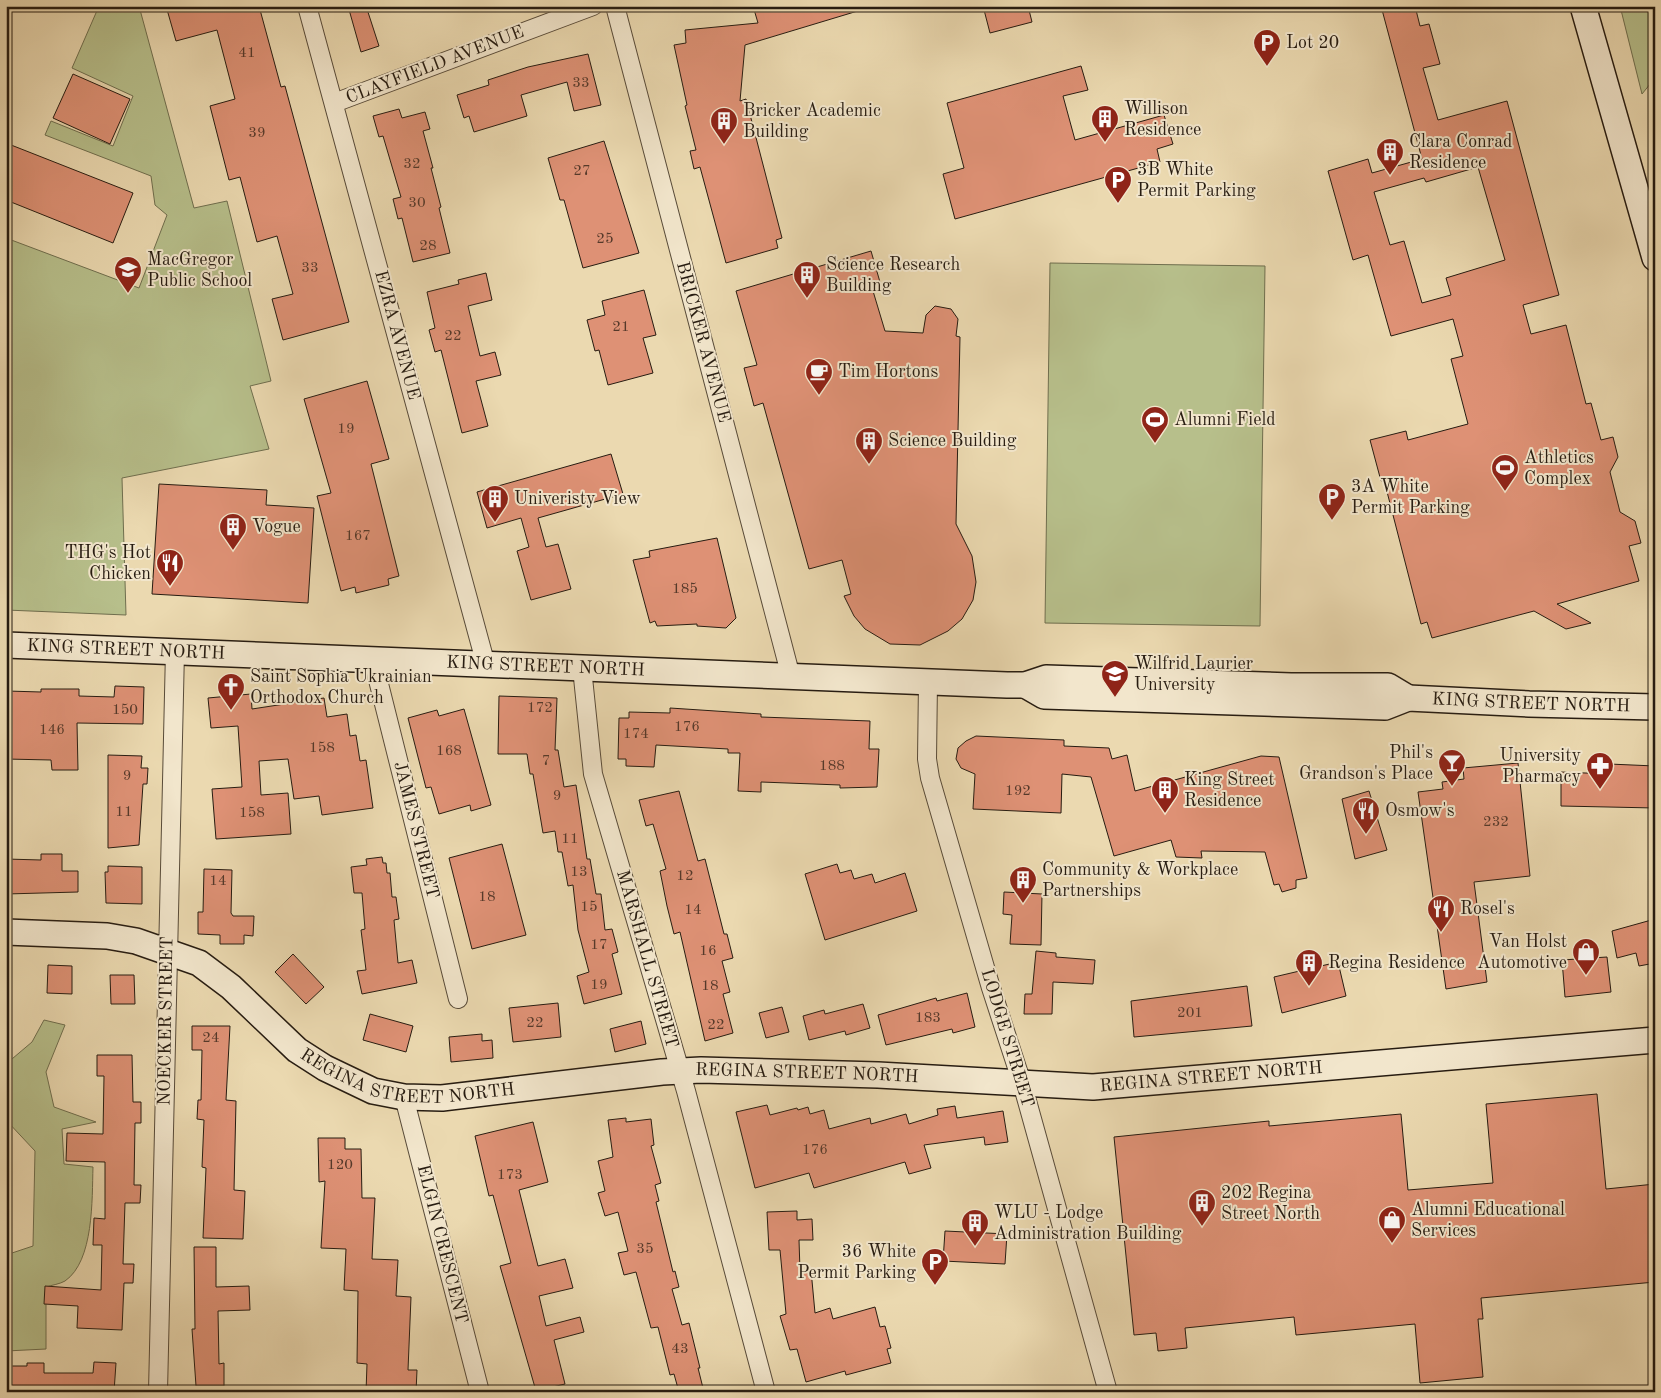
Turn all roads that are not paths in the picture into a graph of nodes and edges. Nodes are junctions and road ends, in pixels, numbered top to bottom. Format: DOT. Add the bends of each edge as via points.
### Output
graph roads {
  1 [pos="307,6"];
  2 [pos="593,6"];
  3 [pos="615,6"];
  4 [pos="1583,6"];
  5 [pos="334,103"];
  6 [pos="1655,258"];
  7 [pos="6,645"];
  8 [pos="175,651"];
  9 [pos="373,660"];
  10 [pos="486,665"];
  11 [pos="582,668"];
  12 [pos="791,677"];
  13 [pos="928,682"];
  14 [pos="1655,707"];
  15 [pos="6,932"];
  16 [pos="167,952"];
  17 [pos="458,1000"];
  18 [pos="1655,1040"];
  19 [pos="678,1070"];
  20 [pos="1022,1083"];
  21 [pos="404,1097"];
  22 [pos="158,1392"];
  23 [pos="480,1392"];
  24 [pos="766,1392"];
  25 [pos="1108,1392"];
  1 -- 5 [label="street, EZRA AVENUE"];
  2 -- 5 [label="street, CLAYFIELD AVENUE"];
  3 -- 12 [label="street, BRICKER AVENUE"];
  4 -- 6 [label="main road"];
  5 -- 10 [label="street, EZRA AVENUE"];
  7 -- 8 [label="main road, KING STREET NORTH"];
  8 -- 9 [label="main road, KING STREET NORTH"];
  8 -- 16 [label="street, NOECKER STREET"];
  9 -- 10 [label="main road, KING STREET NORTH"];
  9 -- 17 [label="street, JAMES STREET"];
  10 -- 11 [label="main road, KING STREET NORTH"];
  11 -- 12 [label="main road, KING STREET NORTH"];
  11 -- 19 [label="street, MARSHALL STREET" via="593,774"];
  12 -- 13 [label="main road, KING STREET NORTH"];
  13 -- 14 [label="main road, KING STREET NORTH" via="1025,686 1044,696 1275,704 1385,707 1408,698"];
  13 -- 20 [label="street, LODGE STREET" via="927,759 930,778"];
  15 -- 16 [label="main road, REGINA STREET NORTH" via="107,936 136,941"];
  16 -- 21 [label="main road, REGINA STREET NORTH" via="215,974 297,1050 326,1068 373,1091"];
  16 -- 22 [label="street, NOECKER STREET"];
  18 -- 20 [label="main road, REGINA STREET NORTH" via="1139,1084 1093,1087"];
  19 -- 20 [label="main road, REGINA STREET NORTH" via="878,1075"];
  19 -- 21 [label="main road, REGINA STREET NORTH" via="442,1098"];
  19 -- 24 [label="street, MARSHALL STREET"];
  20 -- 25 [label="street, LODGE STREET"];
  21 -- 23 [label="street, ELGIN CRESCENT"];
}
